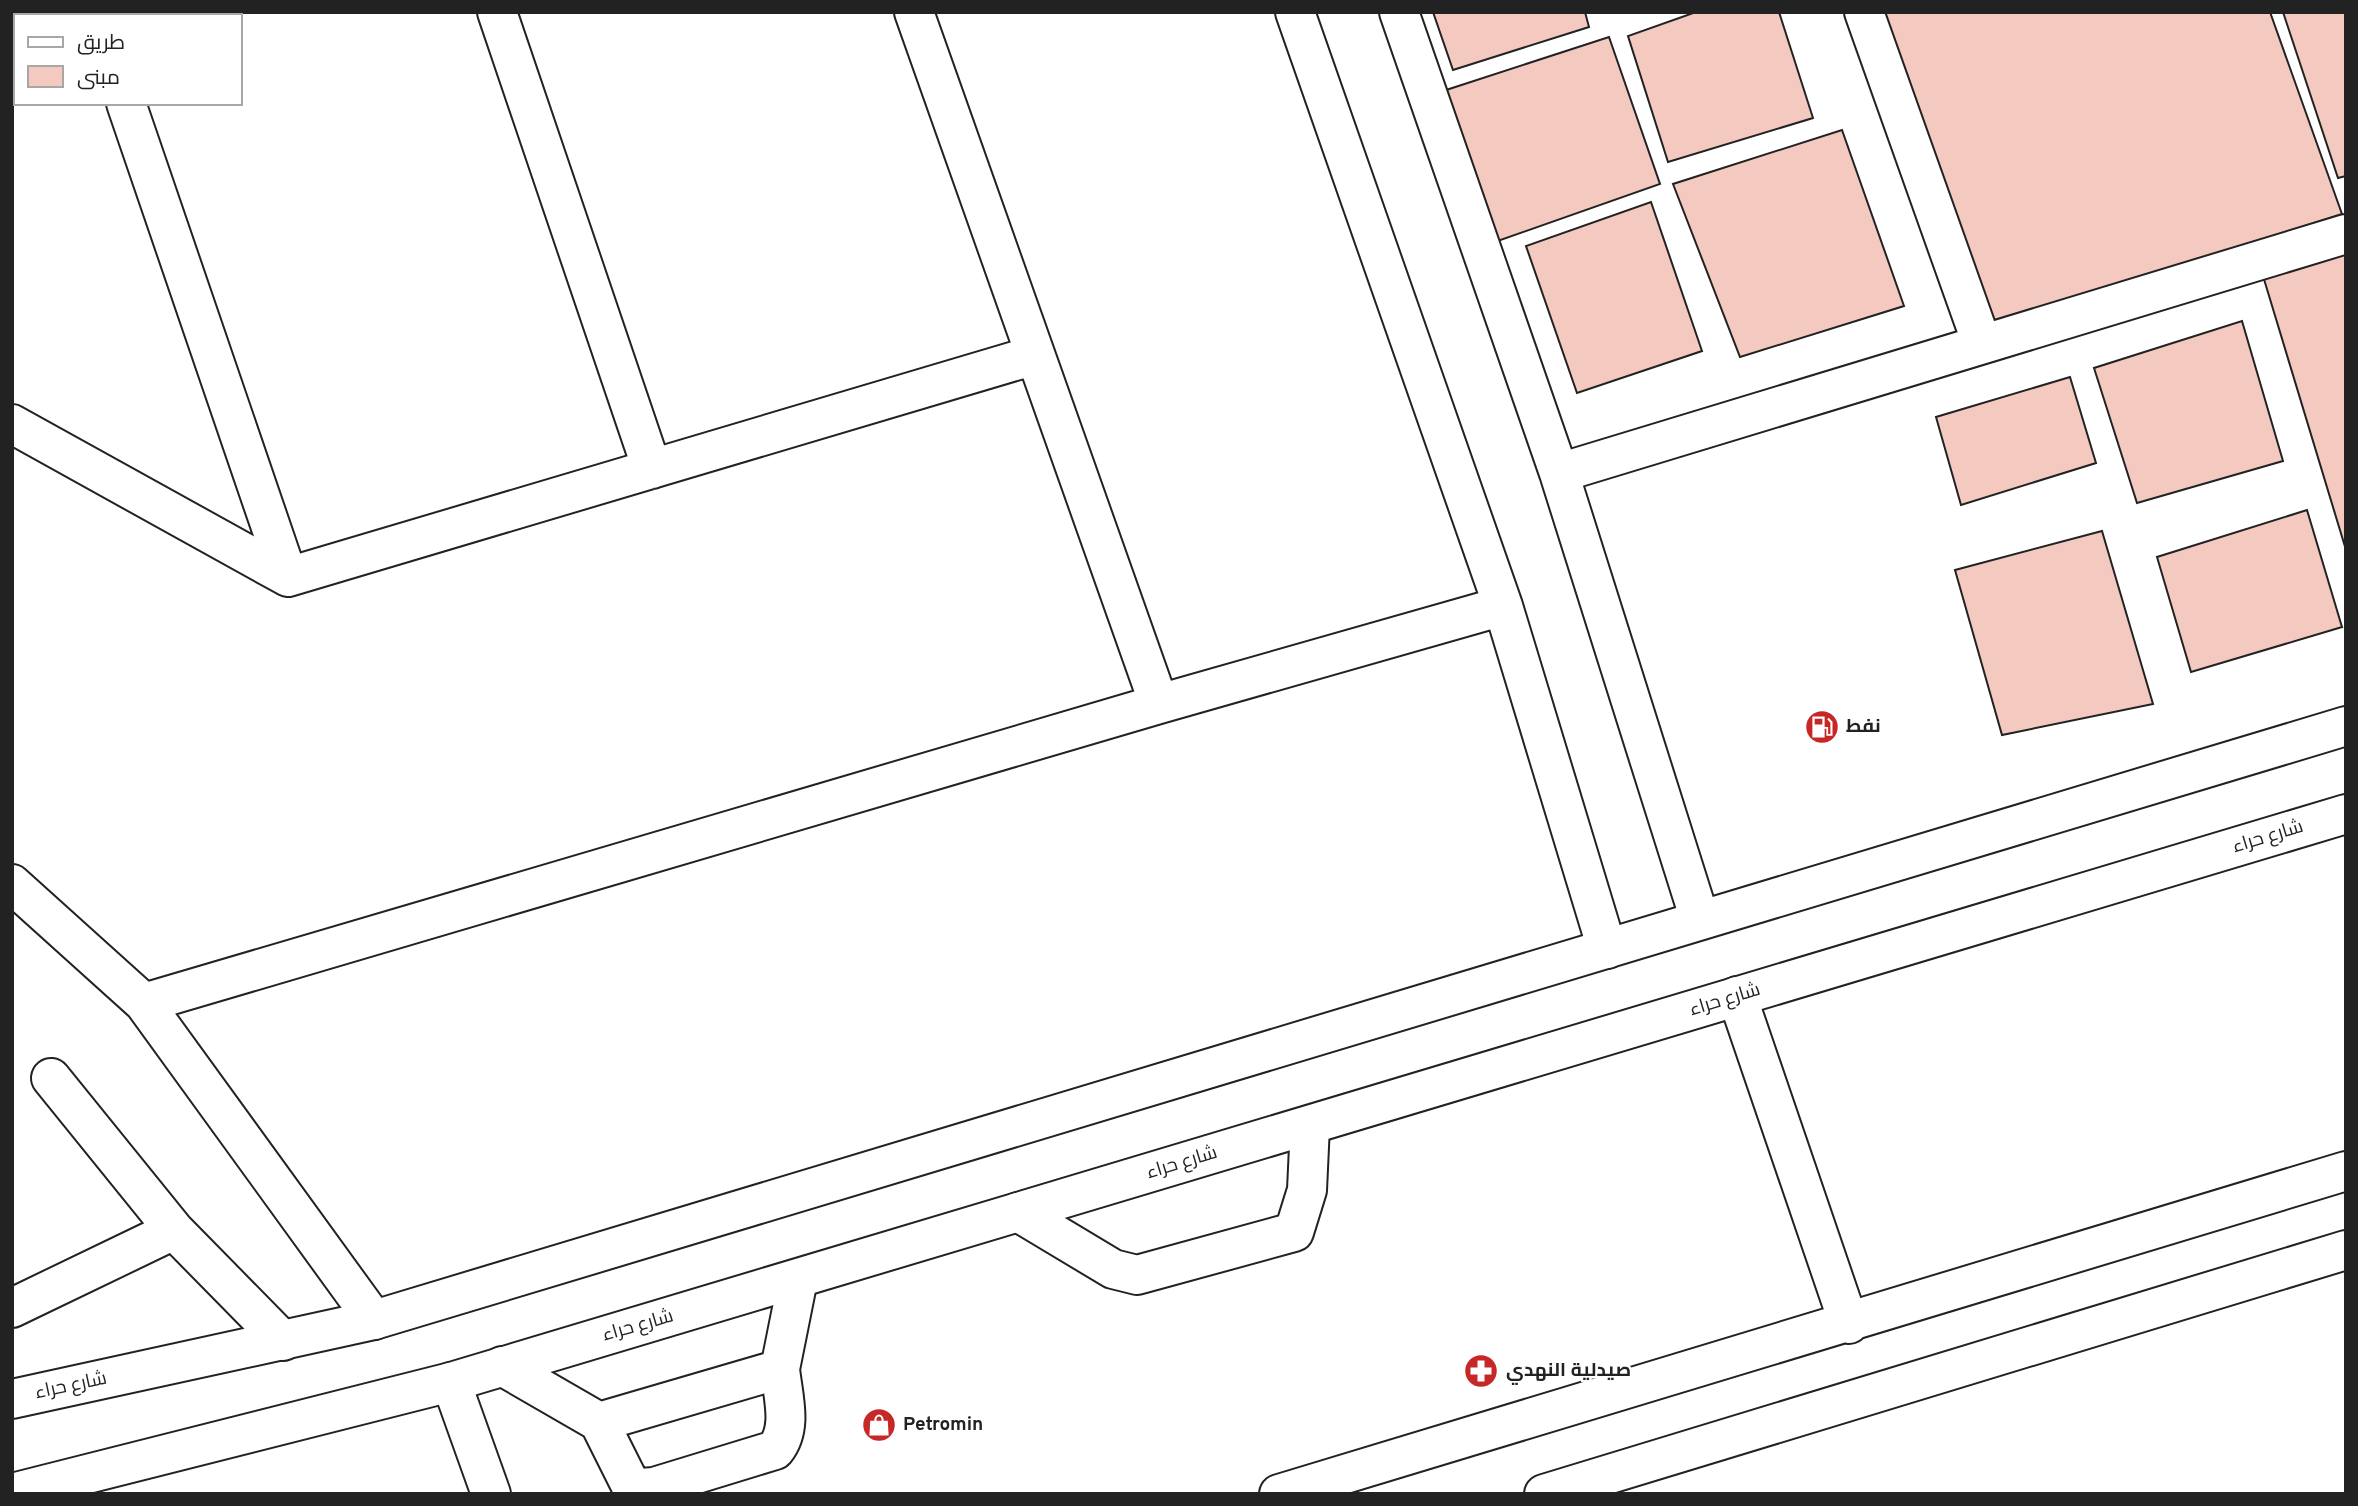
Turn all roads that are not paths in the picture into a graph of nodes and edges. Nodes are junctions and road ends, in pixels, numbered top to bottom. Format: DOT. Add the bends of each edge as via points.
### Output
graph roads {
  1 [pos="497,12"];
  2 [pos="914,12"];
  3 [pos="1295,12"];
  4 [pos="1399,12"];
  5 [pos="1864,12"];
  6 [pos="128,105"];
  7 [pos="2346,234"];
  8 [pos="1982,344"];
  9 [pos="1035,355"];
  10 [pos="12,424"];
  11 [pos="652,469"];
  12 [pos="1559,473"];
  13 [pos="288,577"];
  14 [pos="1503,606"];
  15 [pos="1159,704"];
  16 [pos="2346,726"];
  17 [pos="2346,814"];
  18 [pos="12,884"];
  19 [pos="1700,920"];
  20 [pos="1607,948"];
  21 [pos="1737,996"];
  22 [pos="144,1003"];
  23 [pos="51,1078"];
  24 [pos="1310,1125"];
  25 [pos="2346,1171"];
  26 [pos="1018,1212"];
  27 [pos="174,1230"];
  28 [pos="2346,1250"];
  29 [pos="798,1279"];
  30 [pos="12,1308"];
  31 [pos="374,1320"];
  32 [pos="1849,1324"];
  33 [pos="283,1341"];
  34 [pos="502,1366"];
  35 [pos="780,1369"];
  36 [pos="451,1382"];
  37 [pos="12,1399"];
  38 [pos="598,1422"];
  39 [pos="19,1493"];
  40 [pos="491,1494"];
  41 [pos="1279,1494"];
  42 [pos="1544,1494"];
  1 -- 11 [label="street"];
  2 -- 9 [label="street"];
  3 -- 14 [label="street"];
  4 -- 12 [label="street"];
  5 -- 8 [label="street"];
  6 -- 13 [label="street"];
  7 -- 8 [label="street"];
  8 -- 12 [label="street"];
  9 -- 11 [label="street"];
  9 -- 15 [label="street"];
  10 -- 13 [label="street"];
  11 -- 13 [label="street"];
  12 -- 19 [label="street"];
  14 -- 15 [label="street"];
  14 -- 20 [label="street"];
  15 -- 22 [label="street"];
  16 -- 19 [label="street, شارع حراء"];
  17 -- 21 [label="street, شارع حراء"];
  18 -- 22 [label="street"];
  19 -- 20 [label="street, شارع حراء"];
  20 -- 31 [label="street, شارع حراء"];
  21 -- 24 [label="street, شارع حراء"];
  21 -- 32 [label="street"];
  22 -- 31 [label="street"];
  23 -- 27 [label="street"];
  24 -- 26 [label="street, شارع حراء"];
  24 -- 26 [label="street" via="1307,1190 1294,1232 1137,1275 1113,1269"];
  25 -- 32 [label="street"];
  26 -- 29 [label="street, شارع حراء"];
  27 -- 30 [label="street"];
  27 -- 33 [label="street"];
  28 -- 42 [label="street"];
  29 -- 34 [label="street, شارع حراء"];
  29 -- 35 [label="street"];
  31 -- 33 [label="street, شارع حراء"];
  32 -- 41 [label="street"];
  33 -- 37 [label="street, شارع حراء"];
  34 -- 36 [label="street, شارع حراء"];
  34 -- 38 [label="street"];
  35 -- 38 [label="street"];
  35 -- 38 [label="street" via="786,1425 785,1438 775,1450 654,1487 630,1484"];
  36 -- 39 [label="street, شارع حراء"];
  36 -- 40 [label="street"];
}
